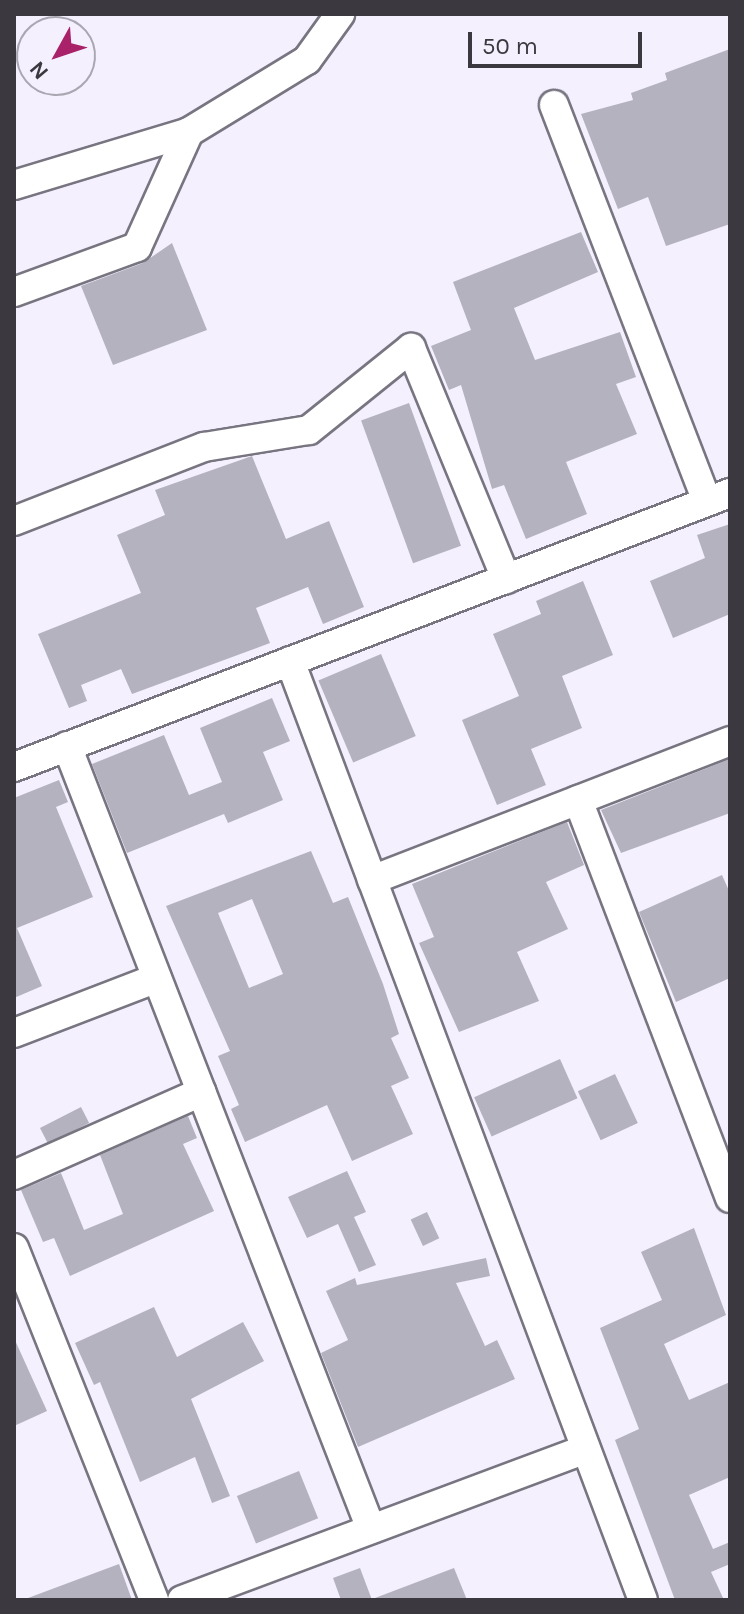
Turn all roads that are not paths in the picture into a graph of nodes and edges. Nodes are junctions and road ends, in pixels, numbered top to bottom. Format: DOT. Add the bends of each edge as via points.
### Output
graph roads {
  1 [pos="340,14"];
  2 [pos="554,105"];
  3 [pos="189,132"];
  4 [pos="14,185"];
  5 [pos="14,292"];
  6 [pos="718,497"];
  7 [pos="14,521"];
  8 [pos="506,579"];
  9 [pos="290,661"];
  10 [pos="730,741"];
  11 [pos="67,746"];
  12 [pos="14,767"];
  13 [pos="578,800"];
  14 [pos="372,880"];
  15 [pos="157,978"];
  16 [pos="14,1033"];
  17 [pos="201,1092"];
  18 [pos="14,1175"];
  19 [pos="730,1198"];
  20 [pos="14,1248"];
  21 [pos="586,1449"];
  22 [pos="371,1529"];
  23 [pos="154,1600"];
  24 [pos="182,1600"];
  25 [pos="643,1600"];
  1 -- 3 [label="street" via="307,60"];
  2 -- 6 [label="street"];
  3 -- 4 [label="street"];
  3 -- 5 [label="street" via="137,247"];
  6 -- 8 [label="street"];
  7 -- 8 [label="street" via="204,447 309,430 411,348"];
  8 -- 9 [label="street"];
  9 -- 11 [label="street"];
  9 -- 14 [label="street"];
  10 -- 13 [label="street"];
  11 -- 12 [label="street"];
  11 -- 15 [label="street"];
  13 -- 14 [label="street"];
  13 -- 19 [label="street"];
  14 -- 21 [label="street"];
  15 -- 16 [label="street"];
  15 -- 17 [label="street"];
  17 -- 18 [label="street"];
  17 -- 22 [label="street"];
  20 -- 23 [label="street"];
  21 -- 22 [label="street"];
  21 -- 25 [label="street"];
  22 -- 24 [label="street"];
}
